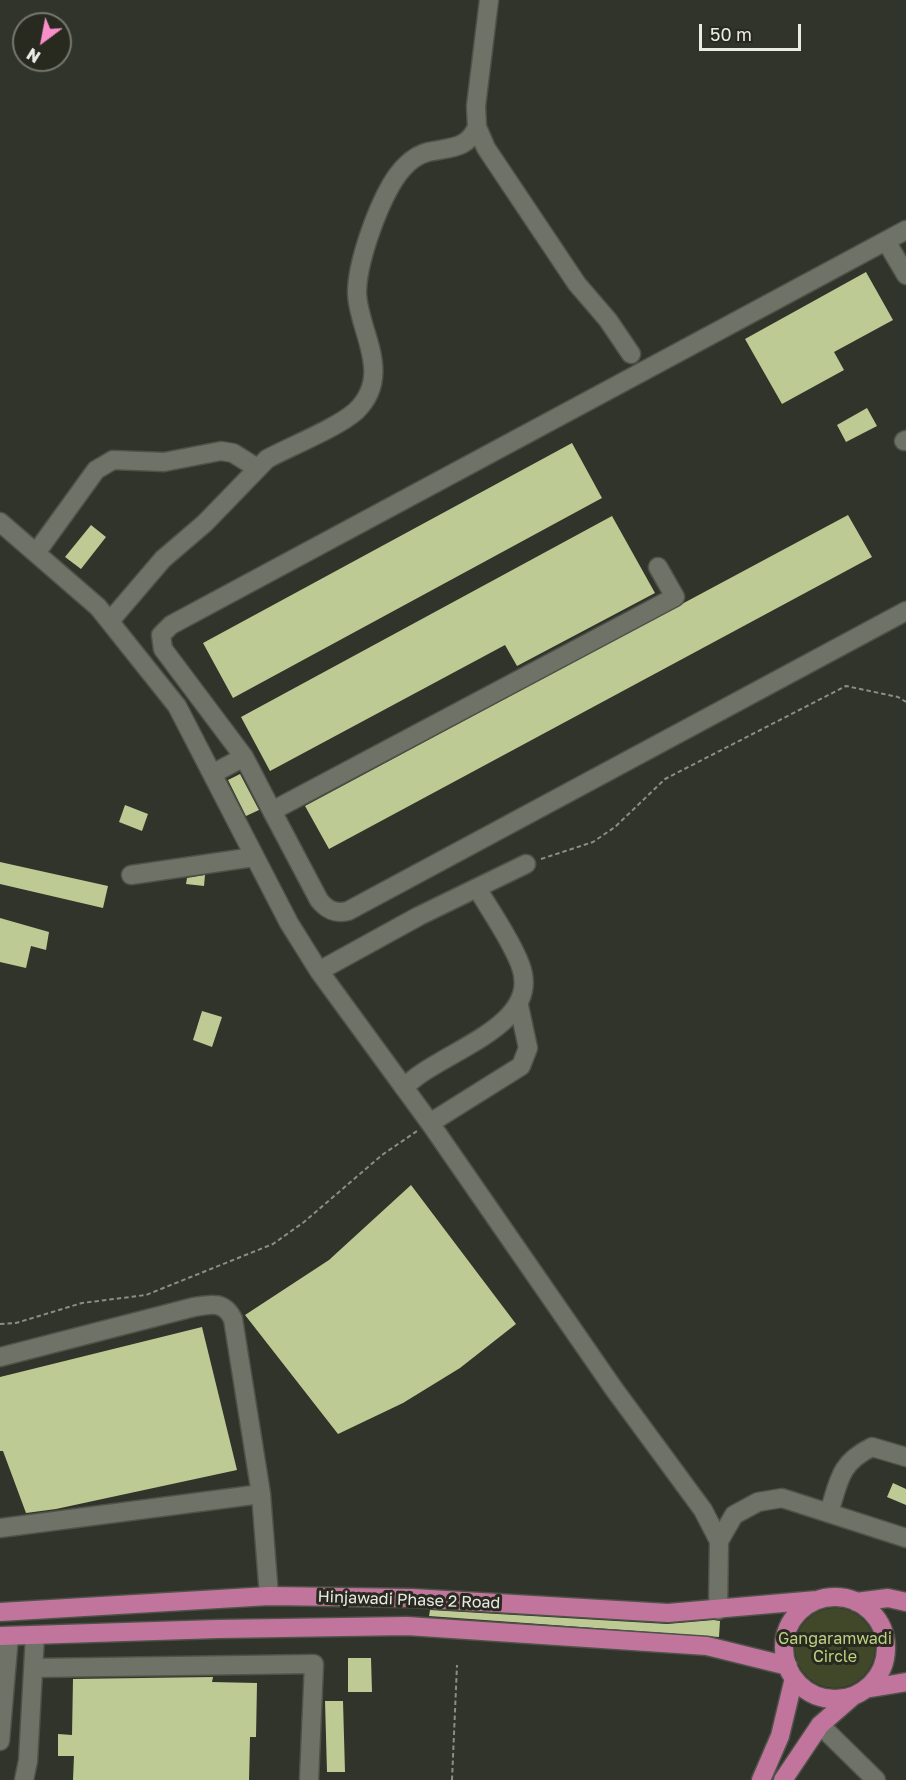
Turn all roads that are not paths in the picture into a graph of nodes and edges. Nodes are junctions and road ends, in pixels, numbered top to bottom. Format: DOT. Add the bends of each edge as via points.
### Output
graph roads {
  1 [pos="489,0"];
  2 [pos="477,127"];
  3 [pos="906,230"];
  4 [pos="886,241"];
  5 [pos="906,275"];
  6 [pos="631,354"];
  7 [pos="256,468"];
  8 [pos="0,522"];
  9 [pos="36,553"];
  10 [pos="658,567"];
  11 [pos="906,611"];
  12 [pos="110,621"];
  13 [pos="244,757"];
  14 [pos="214,773"];
  15 [pos="272,811"];
  16 [pos="254,857"];
  17 [pos="526,864"];
  18 [pos="131,875"];
  19 [pos="477,888"];
  20 [pos="319,971"];
  21 [pos="519,1006"];
  22 [pos="404,1088"];
  23 [pos="430,1122"];
  24 [pos="0,1357"];
  25 [pos="906,1457"];
  26 [pos="261,1494"];
  27 [pos="830,1514"];
  28 [pos="0,1528"];
  29 [pos="906,1538"];
  30 [pos="719,1541"];
  31 [pos="269,1596"];
  32 [pos="817,1600"];
  33 [pos="856,1602"];
  34 [pos="906,1602"];
  35 [pos="718,1610"];
  36 [pos="0,1612"];
  37 [pos="35,1635"];
  38 [pos="5,1636"];
  39 [pos="34,1668"];
  40 [pos="791,1672"];
  41 [pos="906,1682"];
  42 [pos="859,1692"];
  43 [pos="2,1704"];
  44 [pos="820,1725"];
  45 [pos="0,1741"];
  46 [pos="24,1780"];
  47 [pos="309,1780"];
  48 [pos="761,1780"];
  49 [pos="783,1780"];
  50 [pos="876,1780"];
  1 -- 2 [label="street"];
  2 -- 6 [label="street" via="486,148 577,284"];
  2 -- 7 [label="street" via="464,145 426,153 409,162 392,182 380,206 357,294 373,356 367,395 356,411"];
  3 -- 4 [label="street"];
  4 -- 5 [label="street"];
  4 -- 13 [label="street" via="171,624 162,635 163,649"];
  7 -- 9 [label="street" via="233,453 221,451 164,462 113,460 96,470"];
  7 -- 12 [label="street" via="205,523 163,558"];
  8 -- 9 [label="street"];
  9 -- 12 [label="street"];
  10 -- 15 [label="street" via="675,597"];
  11 -- 15 [label="street" via="348,911 332,911 319,900"];
  12 -- 14 [label="street" via="177,706"];
  13 -- 14 [label="street"];
  13 -- 15 [label="street"];
  14 -- 16 [label="street"];
  16 -- 18 [label="street"];
  16 -- 20 [label="street" via="288,923"];
  17 -- 19 [label="street"];
  19 -- 20 [label="street"];
  19 -- 21 [label="street" via="520,964 524,980"];
  20 -- 22 [label="street"];
  21 -- 22 [label="street" via="500,1024 420,1072"];
  21 -- 23 [label="street" via="528,1048 521,1066"];
  22 -- 23 [label="street"];
  23 -- 30 [label="street" via="614,1389 703,1510"];
  24 -- 26 [label="street" via="194,1307 214,1303 224,1306 233,1319"];
  25 -- 27 [label="street" via="872,1447 853,1456 840,1476"];
  26 -- 28 [label="street"];
  26 -- 31 [label="street"];
  27 -- 29 [label="street"];
  27 -- 30 [label="street" via="782,1498 758,1502 734,1515"];
  30 -- 35 [label="street"];
  31 -- 35 [label="main road, Hinjawadi Phase 2 Road" via="412,1598 668,1613"];
  31 -- 36 [label="main road, Hinjawadi Phase 2 Road"];
  32 -- 33 [label="main road" via="830,1597"];
  32 -- 35 [label="main road, Hinjawadi Phase 2 Road"];
  32 -- 40 [label="main road" via="789,1627 785,1640"];
  33 -- 34 [label="main road" via="888,1598"];
  33 -- 42 [label="main road" via="876,1618 886,1643 882,1669"];
  37 -- 38 [label="main road, Hinjawadi Phase 2 Road"];
  37 -- 39 [label="street"];
  37 -- 40 [label="main road, Hinjawadi Phase 2 Road" via="407,1626 707,1646"];
  38 -- 43 [label="street"];
  39 -- 46 [label="street"];
  39 -- 47 [label="street" via="314,1664"];
  40 -- 42 [label="main road" via="803,1687 827,1698"];
  40 -- 48 [label="main road" via="780,1736"];
  41 -- 42 [label="main road"];
  42 -- 44 [label="main road"];
  43 -- 45 [label="street"];
  44 -- 49 [label="main road"];
  44 -- 50 [label="street"];
}
